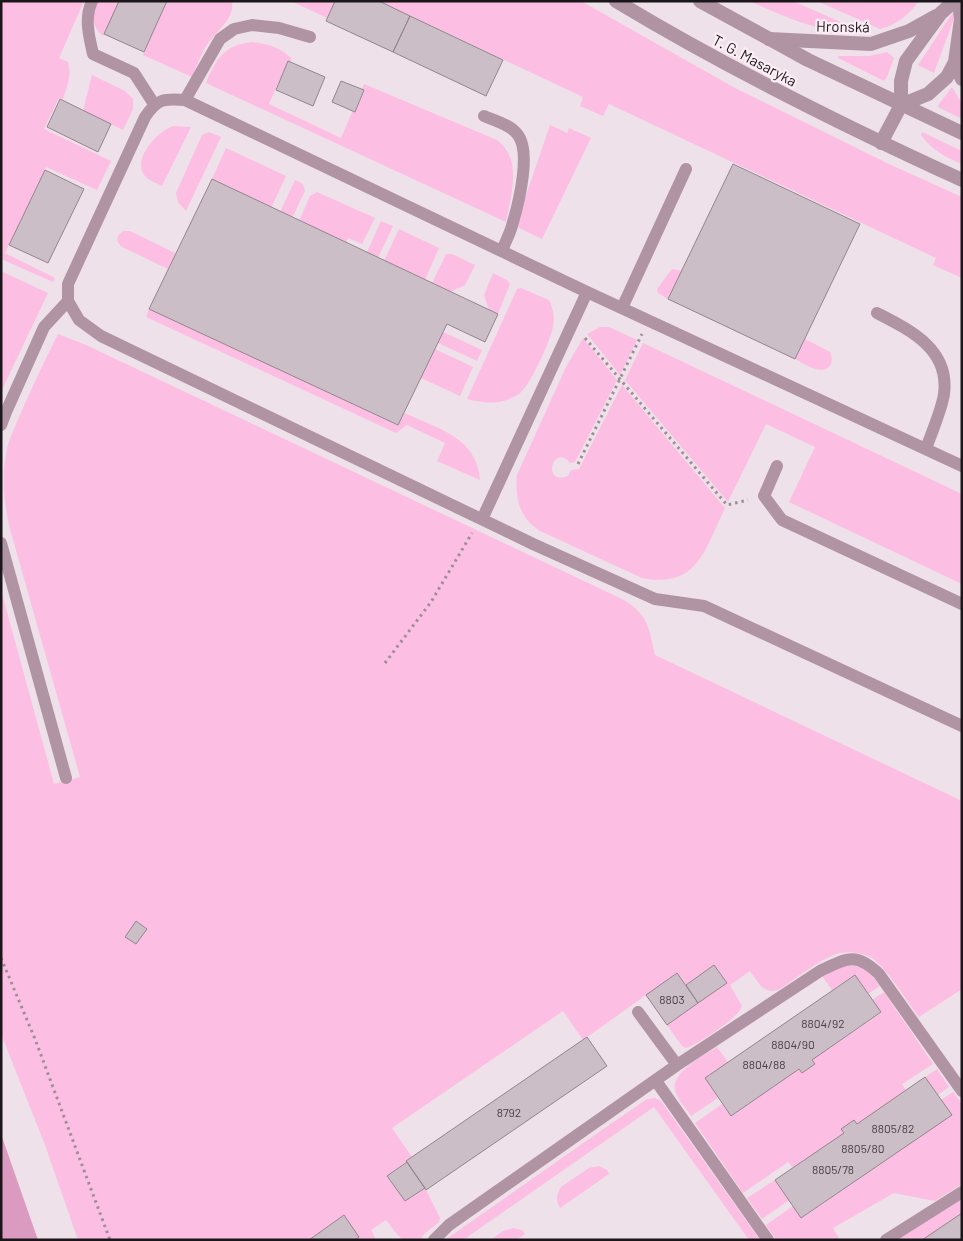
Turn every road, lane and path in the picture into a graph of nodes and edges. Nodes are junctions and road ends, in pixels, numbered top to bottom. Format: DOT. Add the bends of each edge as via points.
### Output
graph roads {
  1 [pos="92,1"];
  2 [pos="616,1"];
  3 [pos="700,1"];
  4 [pos="954,1"];
  5 [pos="959,1"];
  6 [pos="941,13"];
  7 [pos="310,38"];
  8 [pos="768,39"];
  9 [pos="955,62"];
  10 [pos="962,79"];
  11 [pos="185,100"];
  12 [pos="154,104"];
  13 [pos="900,104"];
  14 [pos="484,116"];
  15 [pos="962,133"];
  16 [pos="881,143"];
  17 [pos="686,169"];
  18 [pos="962,180"];
  19 [pos="502,251"];
  20 [pos="588,292"];
  21 [pos="68,301"];
  22 [pos="622,308"];
  23 [pos="877,313"];
  24 [pos="647,320"];
  25 [pos="573,324"];
  26 [pos="620,379"];
  27 [pos="1,425"];
  28 [pos="926,449"];
  29 [pos="578,464"];
  30 [pos="777,466"];
  31 [pos="962,466"];
  32 [pos="764,496"];
  33 [pos="483,517"];
  34 [pos="1,543"];
  35 [pos="962,604"];
  36 [pos="385,663"];
  37 [pos="962,726"];
  38 [pos="66,778"];
  39 [pos="1,958"];
  40 [pos="638,1012"];
  41 [pos="677,1065"];
  42 [pos="656,1081"];
  43 [pos="962,1091"];
  44 [pos="962,1192"];
  45 [pos="110,1240"];
  46 [pos="434,1240"];
  47 [pos="768,1240"];
  48 [pos="886,1240"];
  1 -- 12 [label="lane" via="87,27 93,54 134,73"];
  2 -- 16 [label="street, T. G. Masaryka" via="706,53"];
  3 -- 8 [label="street, T. G. Masaryka"];
  4 -- 6 [label="street, Hronská"];
  5 -- 9 [label="street" via="961,19"];
  6 -- 8 [label="street, Hronská" via="909,31 871,44"];
  6 -- 13 [label="street, Hronská" via="906,61"];
  7 -- 11 [label="lane" via="279,28 252,26 234,30 220,39"];
  8 -- 13 [label="street, T. G. Masaryka"];
  9 -- 10 [label="street"];
  9 -- 13 [label="street" via="947,77 928,94"];
  11 -- 12 [label="lane" via="169,98"];
  11 -- 19 [label="lane"];
  12 -- 21 [label="lane" via="74,270 68,284"];
  13 -- 15 [label="street, T. G. Masaryka"];
  13 -- 16 [label="street"];
  14 -- 19 [label="lane" via="518,134 525,153 513,224"];
  16 -- 18 [label="street, T. G. Masaryka"];
  17 -- 22 [label="lane"];
  19 -- 20 [label="lane"];
  20 -- 22 [label="lane"];
  20 -- 25 [label="lane"];
  21 -- 27 [label="lane" via="44,327"];
  21 -- 33 [label="lane" via="80,320 101,336"];
  22 -- 24 [label="lane"];
  23 -- 28 [label="lane" via="928,343 940,362 944,394"];
  24 -- 26 [label="path"];
  24 -- 28 [label="lane"];
  25 -- 26 [label="path"];
  25 -- 33 [label="lane"];
  26 -- 29 [label="path"];
  26 -- 32 [label="path" via="727,505"];
  28 -- 31 [label="lane"];
  30 -- 32 [label="lane"];
  32 -- 35 [label="lane" via="782,520"];
  33 -- 36 [label="path" via="430,602"];
  33 -- 37 [label="lane" via="655,599 704,606"];
  34 -- 38 [label="lane"];
  39 -- 45 [label="path" via="35,1038"];
  40 -- 41 [label="lane"];
  41 -- 42 [label="lane"];
  41 -- 43 [label="lane" via="820,971 841,961 855,960 867,963 879,974"];
  42 -- 46 [label="lane" via="449,1224"];
  42 -- 47 [label="lane"];
  44 -- 48 [label="lane"];
}
